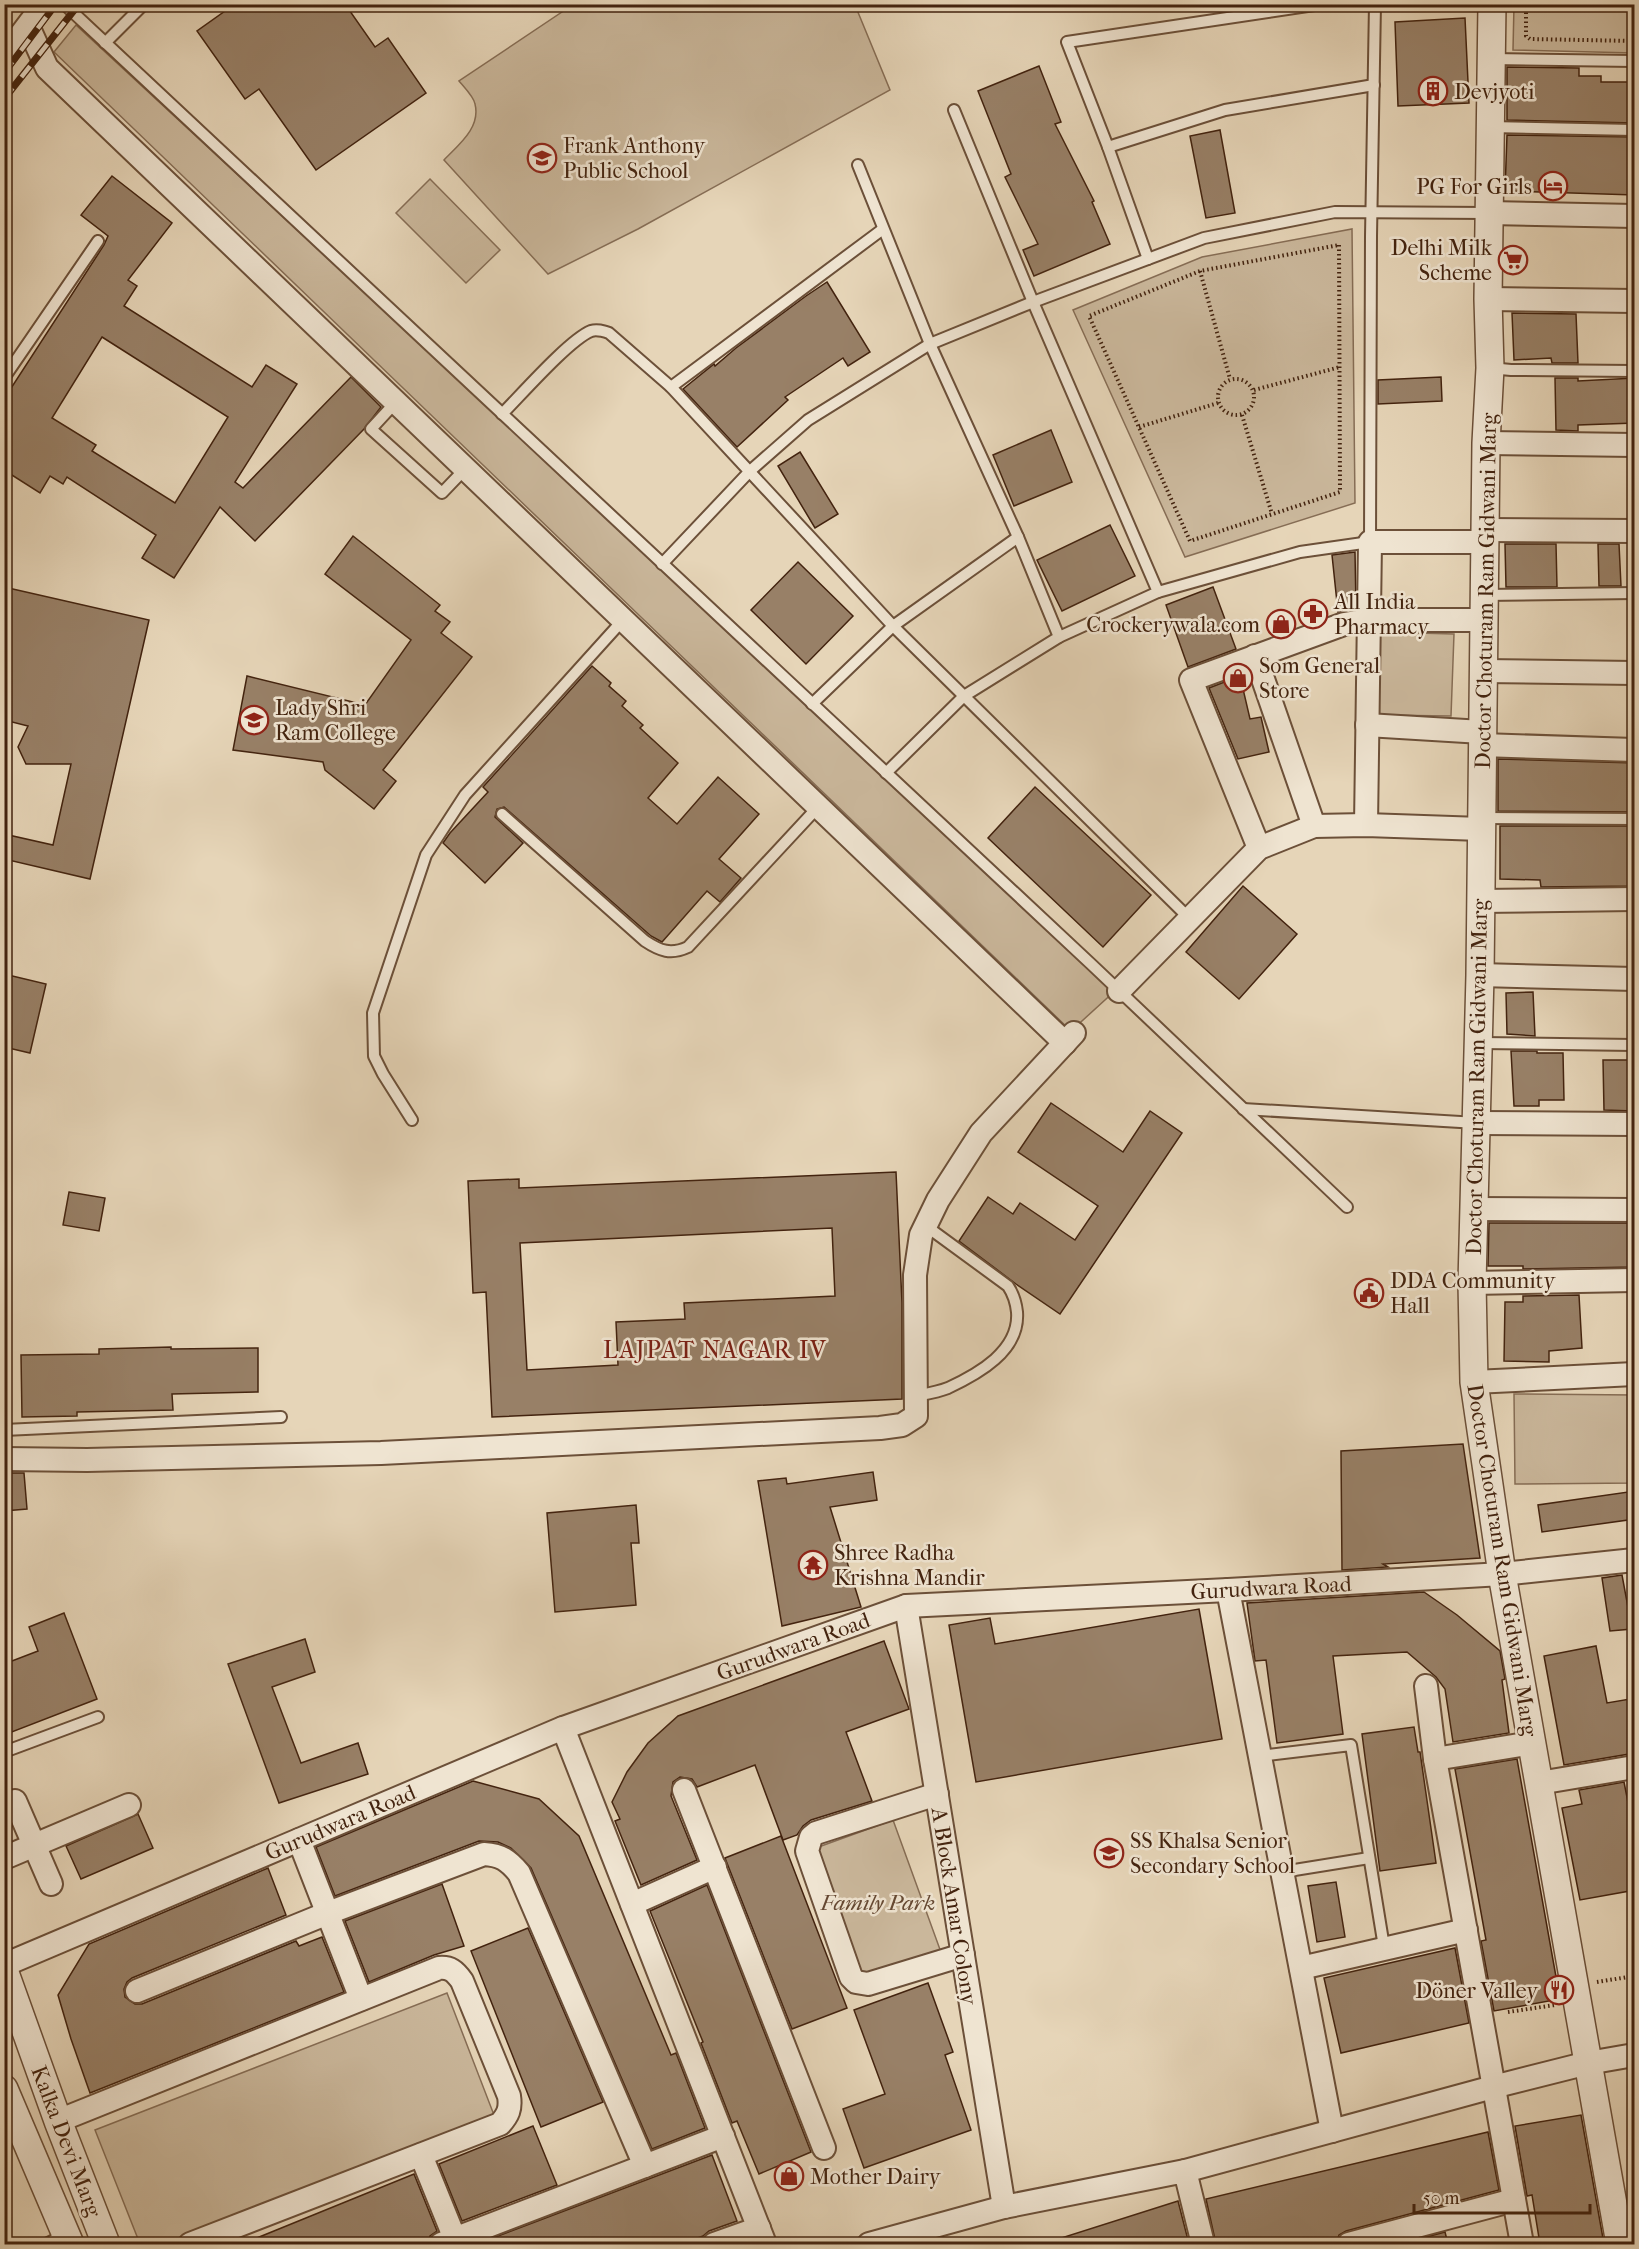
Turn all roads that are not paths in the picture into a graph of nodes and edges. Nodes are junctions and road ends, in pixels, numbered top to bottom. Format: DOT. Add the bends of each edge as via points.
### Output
graph roads {
  1 [pos="44,4"];
  2 [pos="64,4"];
  3 [pos="144,4"];
  4 [pos="1321,4"];
  5 [pos="1376,4"];
  6 [pos="1491,4"];
  7 [pos="28,26"];
  8 [pos="105,43"];
  9 [pos="4,57"];
  10 [pos="1491,59"];
  11 [pos="1635,61"];
  12 [pos="1374,85"];
  13 [pos="954,110"];
  14 [pos="1490,127"];
  15 [pos="1635,130"];
  16 [pos="1108,147"];
  17 [pos="858,165"];
  18 [pos="1371,212"];
  19 [pos="1489,213"];
  20 [pos="1635,216"];
  21 [pos="884,229"];
  22 [pos="98,242"];
  23 [pos="1148,259"];
  24 [pos="1488,299"];
  25 [pos="1635,301"];
  26 [pos="1033,302"];
  27 [pos="930,344"];
  28 [pos="1490,368"];
  29 [pos="1635,371"];
  30 [pos="4,378"];
  31 [pos="671,387"];
  32 [pos="396,403"];
  33 [pos="501,414"];
  34 [pos="1486,443"];
  35 [pos="1635,445"];
  36 [pos="465,469"];
  37 [pos="750,471"];
  38 [pos="1635,531"];
  39 [pos="1485,536"];
  40 [pos="1018,537"];
  41 [pos="1370,542"];
  42 [pos="662,564"];
  43 [pos="1158,592"];
  44 [pos="1635,593"];
  45 [pos="1484,608"];
  46 [pos="623,620"];
  47 [pos="1369,620"];
  48 [pos="893,626"];
  49 [pos="1059,637"];
  50 [pos="1255,656"];
  51 [pos="1483,671"];
  52 [pos="1635,673"];
  53 [pos="964,696"];
  54 [pos="812,704"];
  55 [pos="1367,725"];
  56 [pos="1482,738"];
  57 [pos="1635,750"];
  58 [pos="886,773"];
  59 [pos="818,807"];
  60 [pos="502,814"];
  61 [pos="1635,819"];
  62 [pos="1481,823"];
  63 [pos="1366,825"];
  64 [pos="1314,826"];
  65 [pos="1259,848"];
  66 [pos="1635,899"];
  67 [pos="1480,901"];
  68 [pos="1189,918"];
  69 [pos="1480,975"];
  70 [pos="1635,979"];
  71 [pos="1119,991"];
  72 [pos="1478,1043"];
  73 [pos="1635,1045"];
  74 [pos="1243,1109"];
  75 [pos="412,1120"];
  76 [pos="1477,1123"];
  77 [pos="1635,1124"];
  78 [pos="1347,1207"];
  79 [pos="1473,1209"];
  80 [pos="1635,1210"];
  81 [pos="926,1226"];
  82 [pos="1635,1280"];
  83 [pos="1472,1283"];
  84 [pos="1635,1374"];
  85 [pos="1474,1382"];
  86 [pos="916,1396"];
  87 [pos="281,1417"];
  88 [pos="4,1430"];
  89 [pos="4,1459"];
  90 [pos="1635,1560"];
  91 [pos="1502,1574"];
  92 [pos="1228,1590"];
  93 [pos="906,1606"];
  94 [pos="1426,1686"];
  95 [pos="98,1717"];
  96 [pos="563,1728"];
  97 [pos="1532,1743"];
  98 [pos="4,1752"];
  99 [pos="1260,1756"];
  100 [pos="1435,1759"];
  101 [pos="1635,1767"];
  102 [pos="1539,1783"];
  103 [pos="684,1790"];
  104 [pos="937,1794"];
  105 [pos="15,1801"];
  106 [pos="129,1805"];
  107 [pos="299,1840"];
  108 [pos="34,1845"];
  109 [pos="4,1858"];
  110 [pos="1369,1858"];
  111 [pos="715,1867"];
  112 [pos="1282,1872"];
  113 [pos="51,1884"];
  114 [pos="632,1904"];
  115 [pos="328,1913"];
  116 [pos="1466,1930"];
  117 [pos="1384,1947"];
  118 [pos="963,1955"];
  119 [pos="4,1965"];
  120 [pos="1300,1968"];
  121 [pos="4,1970"];
  122 [pos="137,1991"];
  123 [pos="361,1999"];
  124 [pos="1635,2055"];
  125 [pos="1588,2063"];
  126 [pos="1493,2086"];
  127 [pos="4,2090"];
  128 [pos="58,2121"];
  129 [pos="1332,2131"];
  130 [pos="723,2136"];
  131 [pos="824,2148"];
  132 [pos="421,2155"];
  133 [pos="645,2166"];
  134 [pos="1185,2170"];
  135 [pos="1514,2200"];
  136 [pos="1004,2207"];
  137 [pos="762,2236"];
  138 [pos="226,2238"];
  139 [pos="61,2241"];
  140 [pos="451,2243"];
  141 [pos="106,2244"];
  142 [pos="190,2244"];
  143 [pos="714,2244"];
  144 [pos="869,2244"];
  145 [pos="1203,2244"];
  146 [pos="1349,2244"];
  147 [pos="1522,2244"];
  148 [pos="1620,2244"];
  1 -- 7 [label="street"];
  2 -- 8 [label="lane"];
  3 -- 8 [label="lane"];
  4 -- 16 [label="lane" via="1067,42"];
  5 -- 12 [label="lane"];
  6 -- 10 [label="street, Doctor Choturam Ram Gidwani Marg"];
  7 -- 9 [label="street"];
  7 -- 32 [label="street" via="47,68"];
  8 -- 33 [label="lane"];
  10 -- 11 [label="lane"];
  10 -- 14 [label="street, Doctor Choturam Ram Gidwani Marg"];
  12 -- 16 [label="lane" via="1225,110"];
  12 -- 18 [label="lane"];
  13 -- 26 [label="lane"];
  14 -- 15 [label="lane"];
  14 -- 19 [label="street, Doctor Choturam Ram Gidwani Marg"];
  16 -- 23 [label="lane"];
  17 -- 21 [label="lane"];
  18 -- 19 [label="lane"];
  18 -- 23 [label="lane" via="1335,212 1204,238"];
  18 -- 41 [label="lane"];
  19 -- 20 [label="street"];
  19 -- 24 [label="street, Doctor Choturam Ram Gidwani Marg"];
  21 -- 27 [label="lane"];
  21 -- 31 [label="lane"];
  22 -- 30 [label="lane"];
  23 -- 26 [label="lane"];
  24 -- 25 [label="street"];
  24 -- 28 [label="street, Doctor Choturam Ram Gidwani Marg"];
  26 -- 27 [label="lane"];
  26 -- 43 [label="lane"];
  27 -- 37 [label="lane" via="808,420"];
  27 -- 40 [label="lane"];
  28 -- 29 [label="lane"];
  28 -- 34 [label="street, Doctor Choturam Ram Gidwani Marg"];
  31 -- 33 [label="lane" via="609,333 591,331 570,346"];
  31 -- 37 [label="lane"];
  32 -- 36 [label="street"];
  32 -- 36 [label="lane" via="371,429 442,493"];
  33 -- 42 [label="lane"];
  34 -- 35 [label="street"];
  34 -- 39 [label="street, Doctor Choturam Ram Gidwani Marg"];
  36 -- 46 [label="street"];
  37 -- 42 [label="lane"];
  37 -- 48 [label="lane"];
  38 -- 39 [label="street"];
  39 -- 41 [label="street"];
  39 -- 45 [label="street, Doctor Choturam Ram Gidwani Marg"];
  40 -- 48 [label="lane"];
  40 -- 49 [label="lane"];
  41 -- 43 [label="lane" via="1300,552"];
  41 -- 47 [label="street"];
  42 -- 54 [label="lane"];
  43 -- 49 [label="lane"];
  44 -- 45 [label="lane"];
  45 -- 47 [label="street"];
  45 -- 51 [label="street, Doctor Choturam Ram Gidwani Marg"];
  46 -- 59 [label="street"];
  46 -- 75 [label="lane" via="465,795 426,855 373,1013 374,1056"];
  47 -- 50 [label="street" via="1344,624"];
  47 -- 55 [label="street"];
  48 -- 53 [label="lane"];
  48 -- 54 [label="lane"];
  49 -- 53 [label="lane"];
  50 -- 64 [label="street"];
  50 -- 65 [label="street" via="1191,680"];
  51 -- 52 [label="street"];
  51 -- 56 [label="street, Doctor Choturam Ram Gidwani Marg"];
  53 -- 58 [label="lane"];
  53 -- 68 [label="lane"];
  54 -- 58 [label="lane"];
  55 -- 56 [label="street"];
  55 -- 63 [label="street"];
  56 -- 57 [label="street"];
  56 -- 62 [label="street, Doctor Choturam Ram Gidwani Marg"];
  58 -- 71 [label="lane"];
  59 -- 60 [label="lane" via="688,947 678,952 657,949 645,941"];
  59 -- 81 [label="street" via="1070,1038 981,1133"];
  61 -- 62 [label="lane"];
  62 -- 63 [label="street"];
  62 -- 67 [label="street, Doctor Choturam Ram Gidwani Marg"];
  63 -- 64 [label="street"];
  64 -- 65 [label="street"];
  65 -- 68 [label="street"];
  66 -- 67 [label="street"];
  67 -- 69 [label="street, Doctor Choturam Ram Gidwani Marg"];
  68 -- 71 [label="street"];
  69 -- 70 [label="street"];
  69 -- 72 [label="street, Doctor Choturam Ram Gidwani Marg"];
  71 -- 74 [label="lane"];
  72 -- 73 [label="lane"];
  72 -- 76 [label="street, Doctor Choturam Ram Gidwani Marg"];
  74 -- 76 [label="lane"];
  74 -- 78 [label="lane"];
  76 -- 77 [label="street"];
  76 -- 79 [label="street, Doctor Choturam Ram Gidwani Marg"];
  79 -- 80 [label="street"];
  79 -- 83 [label="street, Doctor Choturam Ram Gidwani Marg"];
  81 -- 86 [label="street" via="915,1275"];
  81 -- 86 [label="lane" via="1008,1286 1014,1294 1017,1317 1011,1341 994,1360 946,1389"];
  82 -- 83 [label="street"];
  83 -- 85 [label="street, Doctor Choturam Ram Gidwani Marg"];
  84 -- 85 [label="street"];
  85 -- 91 [label="street, Doctor Choturam Ram Gidwani Marg"];
  86 -- 89 [label="street" via="916,1416 902,1425 880,1428 381,1453"];
  87 -- 88 [label="lane"];
  90 -- 91 [label="street, Gurudwara Road"];
  91 -- 92 [label="street, Gurudwara Road"];
  91 -- 97 [label="street, Doctor Choturam Ram Gidwani Marg"];
  92 -- 93 [label="street, Gurudwara Road"];
  92 -- 99 [label="street"];
  93 -- 96 [label="street, Gurudwara Road"];
  93 -- 104 [label="street, A Block Amar Colony"];
  94 -- 100 [label="street"];
  95 -- 98 [label="lane"];
  96 -- 107 [label="street, Gurudwara Road"];
  96 -- 114 [label="street"];
  97 -- 100 [label="street"];
  97 -- 102 [label="street, Doctor Choturam Ram Gidwani Marg"];
  99 -- 110 [label="lane" via="1351,1744"];
  99 -- 112 [label="street"];
  100 -- 116 [label="street"];
  101 -- 102 [label="street"];
  102 -- 125 [label="street, Doctor Choturam Ram Gidwani Marg"];
  103 -- 111 [label="street"];
  104 -- 118 [label="street, A Block Amar Colony"];
  104 -- 118 [label="street" via="816,1833 807,1851 856,1982 868,1984"];
  105 -- 108 [label="street"];
  106 -- 108 [label="street"];
  107 -- 115 [label="street"];
  107 -- 119 [label="street, Gurudwara Road"];
  108 -- 109 [label="street"];
  108 -- 113 [label="street"];
  110 -- 112 [label="lane"];
  110 -- 117 [label="lane"];
  111 -- 114 [label="street"];
  111 -- 131 [label="street"];
  112 -- 120 [label="street"];
  114 -- 130 [label="street"];
  115 -- 122 [label="street"];
  115 -- 123 [label="street"];
  115 -- 133 [label="street" via="484,1854 509,1861 528,1891"];
  116 -- 117 [label="street"];
  116 -- 126 [label="street"];
  117 -- 120 [label="street"];
  118 -- 136 [label="street, A Block Amar Colony"];
  120 -- 129 [label="street"];
  121 -- 128 [label="street, Kalka Devi Marg"];
  123 -- 128 [label="street"];
  123 -- 132 [label="street" via="448,1967 462,1981 509,2096 508,2115 500,2124"];
  124 -- 125 [label="street"];
  125 -- 126 [label="street"];
  125 -- 148 [label="street, Doctor Choturam Ram Gidwani Marg"];
  126 -- 129 [label="street"];
  126 -- 135 [label="street"];
  127 -- 139 [label="street, Kalka Devi Marg"];
  128 -- 141 [label="street, Kalka Devi Marg"];
  129 -- 134 [label="street"];
  130 -- 133 [label="street"];
  130 -- 137 [label="street"];
  132 -- 138 [label="street"];
  132 -- 140 [label="street"];
  133 -- 140 [label="street"];
  134 -- 136 [label="street"];
  134 -- 145 [label="street"];
  135 -- 146 [label="street"];
  135 -- 147 [label="street"];
  136 -- 144 [label="street"];
  137 -- 143 [label="street"];
  138 -- 142 [label="street"];
}
